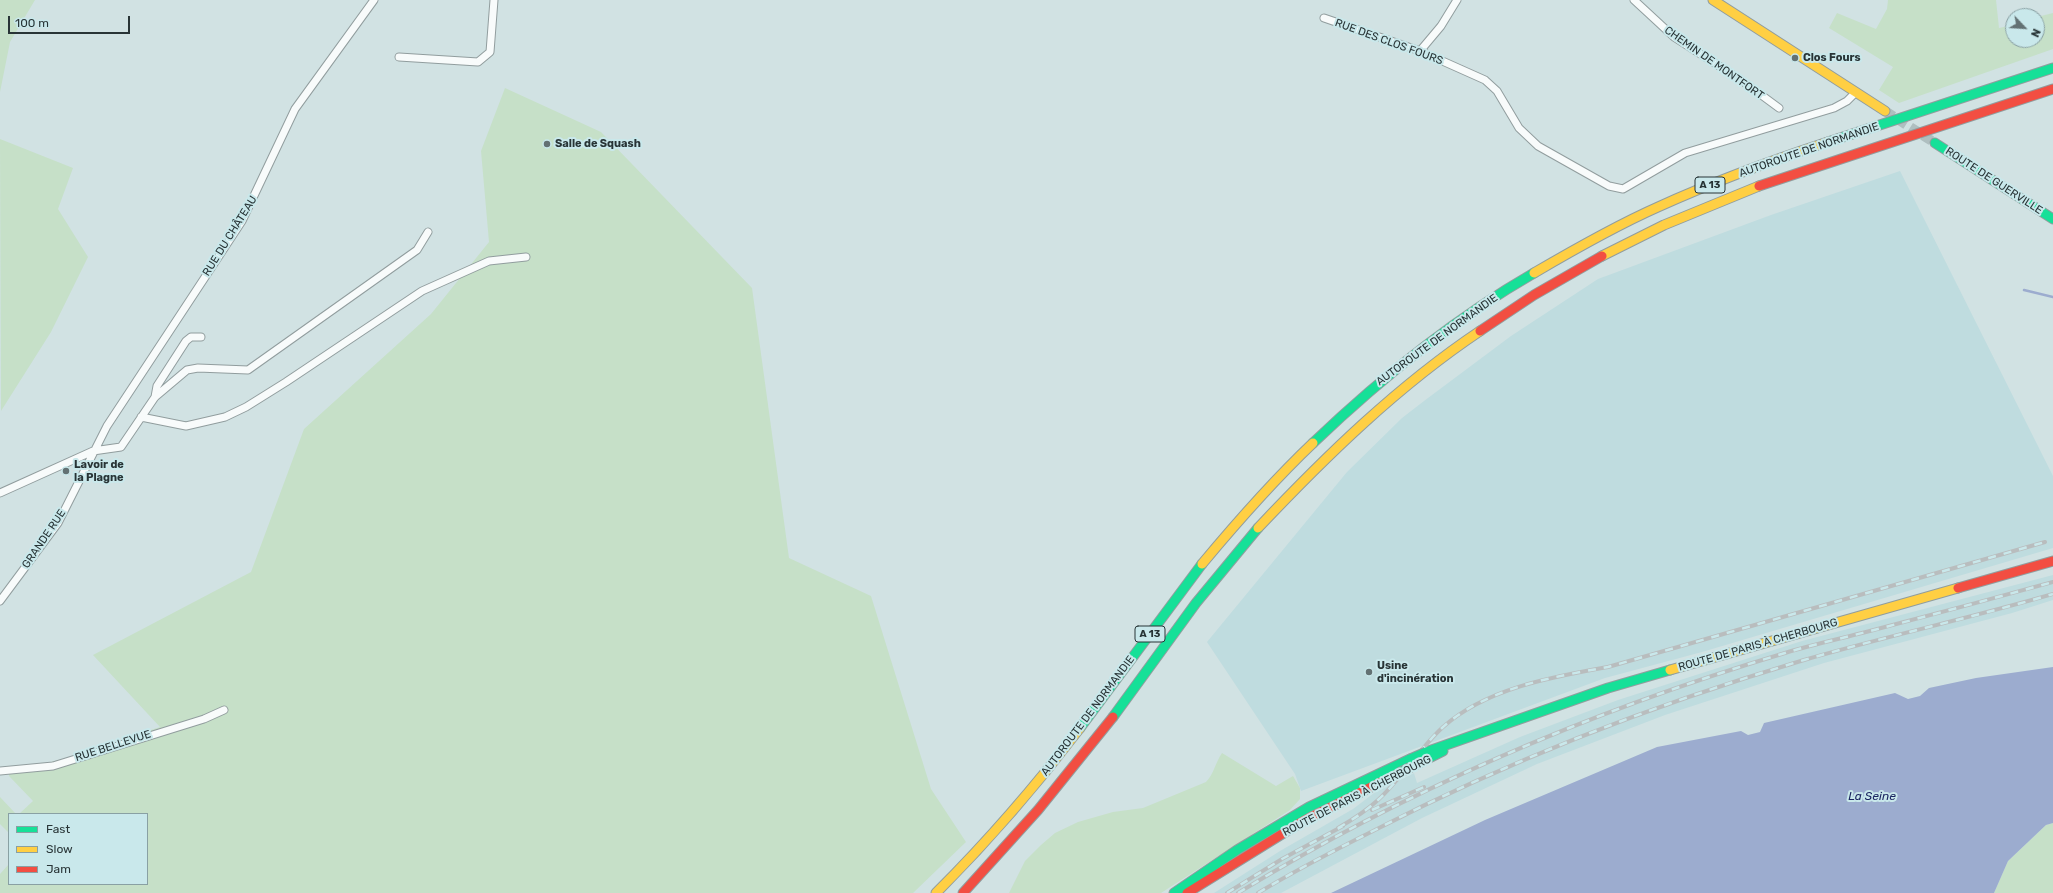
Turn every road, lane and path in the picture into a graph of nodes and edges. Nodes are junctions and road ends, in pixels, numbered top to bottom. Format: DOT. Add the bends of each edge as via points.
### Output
graph roads {
  1 [pos="374,0"];
  2 [pos="494,0"];
  3 [pos="1457,0"];
  4 [pos="1634,0"];
  5 [pos="1713,0"];
  6 [pos="1324,18"];
  7 [pos="1420,51"];
  8 [pos="399,57"];
  9 [pos="2053,68"];
  10 [pos="2053,89"];
  11 [pos="1856,92"];
  12 [pos="1779,108"];
  13 [pos="1885,111"];
  14 [pos="1935,143"];
  15 [pos="2053,219"];
  16 [pos="428,232"];
  17 [pos="526,257"];
  18 [pos="201,337"];
  19 [pos="155,397"];
  20 [pos="141,417"];
  21 [pos="93,451"];
  22 [pos="0,493"];
  23 [pos="2053,561"];
  24 [pos="0,601"];
  25 [pos="224,710"];
  26 [pos="1466,739"];
  27 [pos="1412,762"];
  28 [pos="0,771"];
  29 [pos="936,893"];
  30 [pos="963,893"];
  31 [pos="1174,893"];
  32 [pos="1187,893"];
  1 -- 21 [label="street, RUE DU CHÂTEAU" via="299,102 288,120 242,221"];
  2 -- 8 [label="street" via="490,52 478,62"];
  3 -- 7 [label="street" via="1441,26"];
  4 -- 12 [label="street, CHEMIN DE MONTFORT" via="1674,37"];
  5 -- 11 [label="main road"];
  6 -- 7 [label="street, RUE DES CLOS FOURS"];
  7 -- 11 [label="street, RUE DES CLOS FOURS" via="1485,80 1497,91 1519,128 1538,146 1609,186 1623,189 1685,154 1840,106"];
  9 -- 29 [label="main road, AUTOROUTE DE NORMANDIE / A 13" via="1796,153 1725,178 1671,202 1603,234 1535,271 1397,366 1286,469 1235,524 1188,581 1044,775 996,831"];
  10 -- 30 [label="main road, AUTOROUTE DE NORMANDIE / A 13" via="1790,175 1677,220 1606,254 1546,287 1503,314 1410,381 1302,481 1250,536 1201,596 1062,783"];
  11 -- 13 [label="main road"];
  14 -- 15 [label="main road, ROUTE DE GUERVILLE"];
  16 -- 19 [label="street" via="417,250 248,370 187,370"];
  17 -- 20 [label="street" via="489,261 422,291 286,382 225,417 186,426"];
  18 -- 19 [label="street" via="190,337 186,341 157,386"];
  19 -- 20 [label="street"];
  20 -- 21 [label="street" via="121,447"];
  21 -- 22 [label="street"];
  21 -- 24 [label="street, GRANDE RUE" via="58,523"];
  23 -- 26 [label="main road, ROUTE DE PARIS À CHERBOURG" via="1608,688"];
  25 -- 28 [label="street, RUE BELLEVUE" via="204,719 53,766"];
  26 -- 27 [label="main road, ROUTE DE PARIS À CHERBOURG"];
  26 -- 27 [label="main road, ROUTE DE PARIS À CHERBOURG, bridge" via="1426,752"];
  27 -- 31 [label="main road, ROUTE DE PARIS À CHERBOURG" via="1355,784 1309,807 1237,850"];
  27 -- 32 [label="main road, ROUTE DE PARIS À CHERBOURG, bridge" via="1398,773 1302,821"];
}
